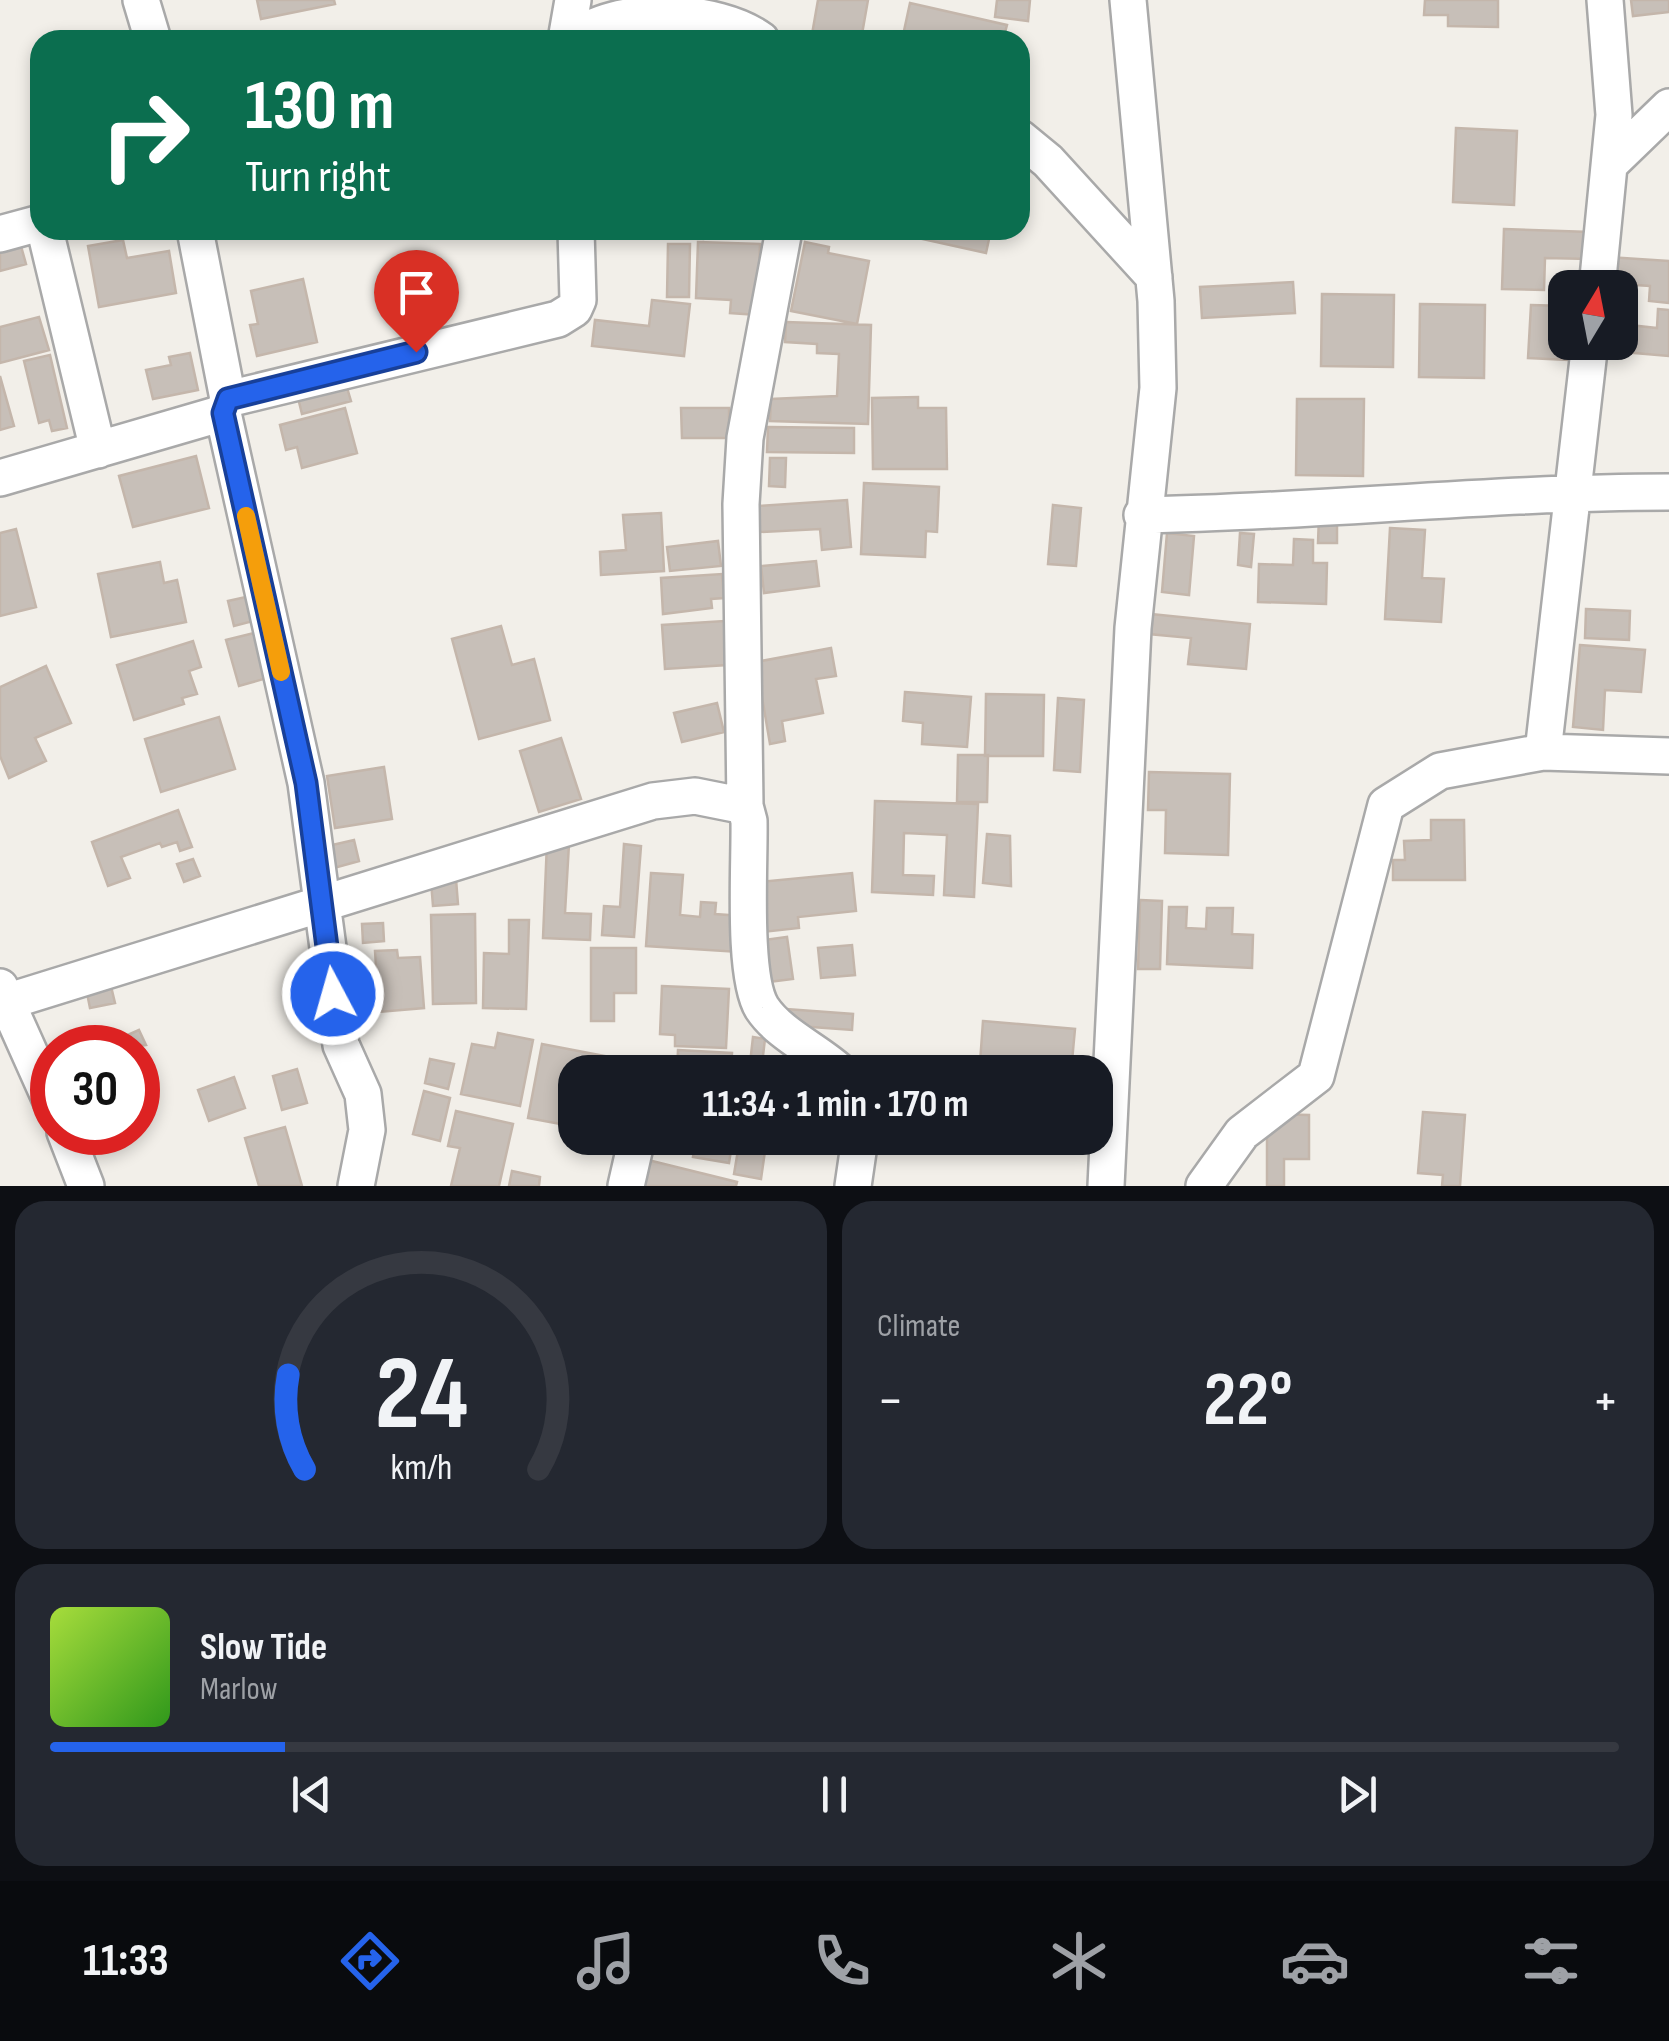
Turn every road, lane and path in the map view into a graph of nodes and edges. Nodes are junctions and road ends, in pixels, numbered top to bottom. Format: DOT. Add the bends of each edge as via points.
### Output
graph roads {
  1 [pos="573,0"];
  2 [pos="1128,0"];
  3 [pos="1606,0"];
  4 [pos="571,30"];
  5 [pos="588,30"];
  6 [pos="742,30"];
  7 [pos="1669,106"];
  8 [pos="1030,146"];
  9 [pos="1611,164"];
  10 [pos="30,226"];
  11 [pos="0,234"];
  12 [pos="47,240"];
  13 [pos="198,240"];
  14 [pos="576,240"];
  15 [pos="782,240"];
  16 [pos="1599,270"];
  17 [pos="1154,277"];
  18 [pos="1588,360"];
  19 [pos="226,406"];
  20 [pos="98,450"];
  21 [pos="0,478"];
  22 [pos="1572,492"];
  23 [pos="1669,492"];
  24 [pos="1142,515"];
  25 [pos="1543,752"];
  26 [pos="1669,756"];
  27 [pos="744,806"];
  28 [pos="324,902"];
  29 [pos="3,995"];
  30 [pos="30,1055"];
  31 [pos="821,1055"];
  32 [pos="74,1155"];
  33 [pos="633,1155"];
  34 [pos="858,1155"];
  35 [pos="86,1186"];
  36 [pos="356,1186"];
  37 [pos="626,1186"];
  38 [pos="854,1186"];
  39 [pos="1106,1186"];
  40 [pos="1204,1186"];
  1 -- 4 [label="street"];
  2 -- 17 [label="street"];
  3 -- 9 [label="street"];
  5 -- 6 [label="street" via="607,19 645,15 689,16"];
  7 -- 9 [label="street"];
  8 -- 17 [label="street"];
  9 -- 16 [label="street"];
  10 -- 11 [label="street"];
  12 -- 20 [label="street"];
  13 -- 19 [label="street"];
  14 -- 19 [label="street" via="579,290 567,315"];
  15 -- 27 [label="street" via="745,438"];
  17 -- 24 [label="street" via="1157,430"];
  18 -- 22 [label="street"];
  19 -- 20 [label="street"];
  19 -- 28 [label="street" via="306,783"];
  20 -- 21 [label="street"];
  22 -- 23 [label="street"];
  22 -- 24 [label="street"];
  22 -- 25 [label="street"];
  24 -- 39 [label="street"];
  25 -- 26 [label="street"];
  25 -- 40 [label="street" via="1440,772 1386,805 1316,1076 1242,1132"];
  27 -- 28 [label="street" via="695,796 653,802"];
  27 -- 31 [label="street" via="752,979 761,1007"];
  28 -- 29 [label="street"];
  28 -- 36 [label="street" via="340,1046 363,1094 367,1130"];
  29 -- 30 [label="street"];
  32 -- 35 [label="street"];
  33 -- 37 [label="street"];
  34 -- 38 [label="street"];
}
